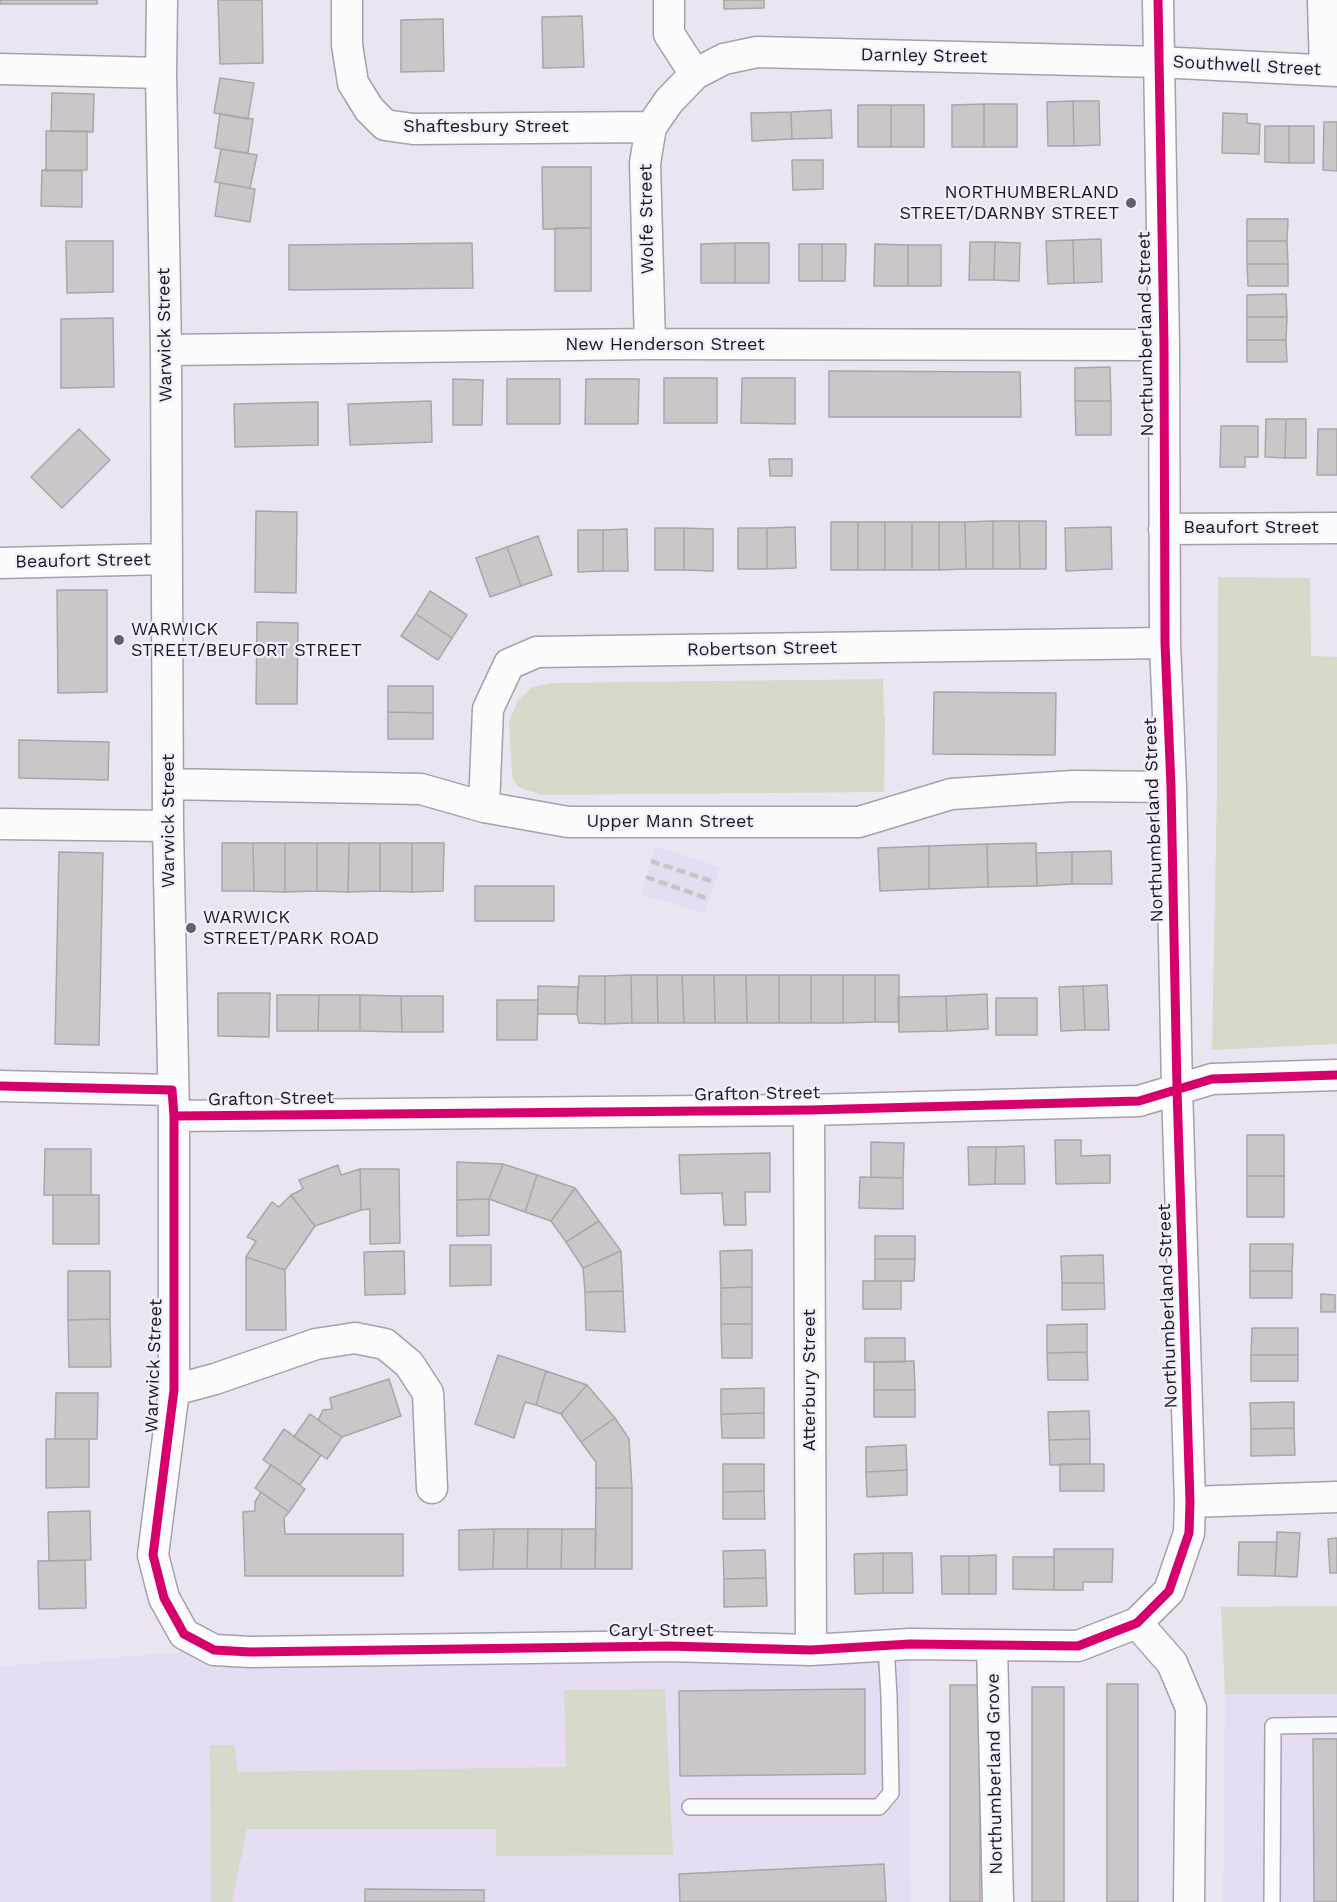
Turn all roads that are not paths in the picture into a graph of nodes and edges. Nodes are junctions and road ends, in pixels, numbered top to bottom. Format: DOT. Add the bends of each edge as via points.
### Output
graph roads {
  1 [pos="162,0"];
  2 [pos="347,0"];
  3 [pos="669,0"];
  4 [pos="1158,0"];
  5 [pos="1323,0"];
  6 [pos="1158,62"];
  7 [pos="0,69"];
  8 [pos="1331,71"];
  9 [pos="161,73"];
  10 [pos="695,74"];
  11 [pos="651,127"];
  12 [pos="650,344"];
  13 [pos="1164,345"];
  14 [pos="166,350"];
  15 [pos="1337,528"];
  16 [pos="1164,529"];
  17 [pos="166,559"];
  18 [pos="0,563"];
  19 [pos="1165,643"];
  20 [pos="168,784"];
  21 [pos="1171,787"];
  22 [pos="484,807"];
  23 [pos="0,824"];
  24 [pos="168,826"];
  25 [pos="1337,1075"];
  26 [pos="0,1086"];
  27 [pos="1178,1089"];
  28 [pos="173,1103"];
  29 [pos="809,1110"];
  30 [pos="174,1390"];
  31 [pos="432,1488"];
  32 [pos="1337,1497"];
  33 [pos="1190,1502"];
  34 [pos="1137,1623"];
  35 [pos="184,1634"];
  36 [pos="886,1645"];
  37 [pos="992,1645"];
  38 [pos="811,1650"];
  39 [pos="1337,1725"];
  40 [pos="690,1807"];
  41 [pos="998,1902"];
  42 [pos="1189,1902"];
  43 [pos="1272,1902"];
  1 -- 9 [label="street, Warwick Street"];
  2 -- 11 [label="street, Shaftesbury Street" via="347,45 353,83 369,109 385,125 413,129"];
  3 -- 10 [label="street" via="669,34"];
  4 -- 6 [label="street, Northumberland Street"];
  5 -- 8 [label="street"];
  6 -- 8 [label="street, Southwell Street"];
  6 -- 10 [label="street, Darnley Street" via="757,52 724,59"];
  6 -- 13 [label="street, Northumberland Street"];
  7 -- 9 [label="street"];
  9 -- 14 [label="street, Warwick Street"];
  10 -- 11 [label="street, Wolfe Street"];
  11 -- 12 [label="street, Wolfe Street" via="645,163"];
  12 -- 13 [label="street, New Henderson Street"];
  12 -- 14 [label="street, New Henderson Street"];
  13 -- 16 [label="street, Northumberland Street"];
  14 -- 17 [label="street, Warwick Street"];
  15 -- 16 [label="street, Beaufort Street"];
  16 -- 19 [label="street, Northumberland Street"];
  17 -- 18 [label="street, Beaufort Street"];
  17 -- 20 [label="street, Warwick Street"];
  19 -- 21 [label="street, Northumberland Street"];
  19 -- 22 [label="street, Robertson Street" via="537,652 509,664 488,709"];
  20 -- 22 [label="street, Upper Mann Street" via="421,789"];
  20 -- 24 [label="street, Warwick Street"];
  21 -- 22 [label="street, Upper Mann Street" via="1072,786 951,794 859,822 568,822"];
  21 -- 27 [label="street, Northumberland Street"];
  23 -- 24 [label="street"];
  24 -- 28 [label="street, Warwick Street"];
  25 -- 27 [label="street, Grafton Street" via="1212,1079"];
  26 -- 28 [label="street, Grafton Street"];
  27 -- 29 [label="street, Grafton Street" via="1138,1101"];
  27 -- 33 [label="street, Northumberland Street"];
  28 -- 29 [label="street, Grafton Street"];
  28 -- 30 [label="street, Warwick Street"];
  29 -- 38 [label="street, Atterbury Street"];
  30 -- 31 [label="street" via="316,1344 355,1338 385,1344 410,1364 428,1393"];
  30 -- 35 [label="street, Warwick Street" via="153,1555 164,1598"];
  32 -- 33 [label="street"];
  33 -- 34 [label="street, Northumberland Street" via="1189,1533 1168,1591"];
  34 -- 37 [label="street, Caryl Street" via="1078,1646"];
  34 -- 42 [label="street" via="1172,1663 1191,1708"];
  35 -- 38 [label="street, Caryl Street" via="214,1650 250,1652 669,1646"];
  36 -- 37 [label="street, Caryl Street"];
  36 -- 38 [label="street, Caryl Street"];
  36 -- 40 [label="lane" via="891,1793 879,1807"];
  37 -- 41 [label="street, Northumberland Grove"];
  39 -- 43 [label="lane" via="1274,1726"];
}
